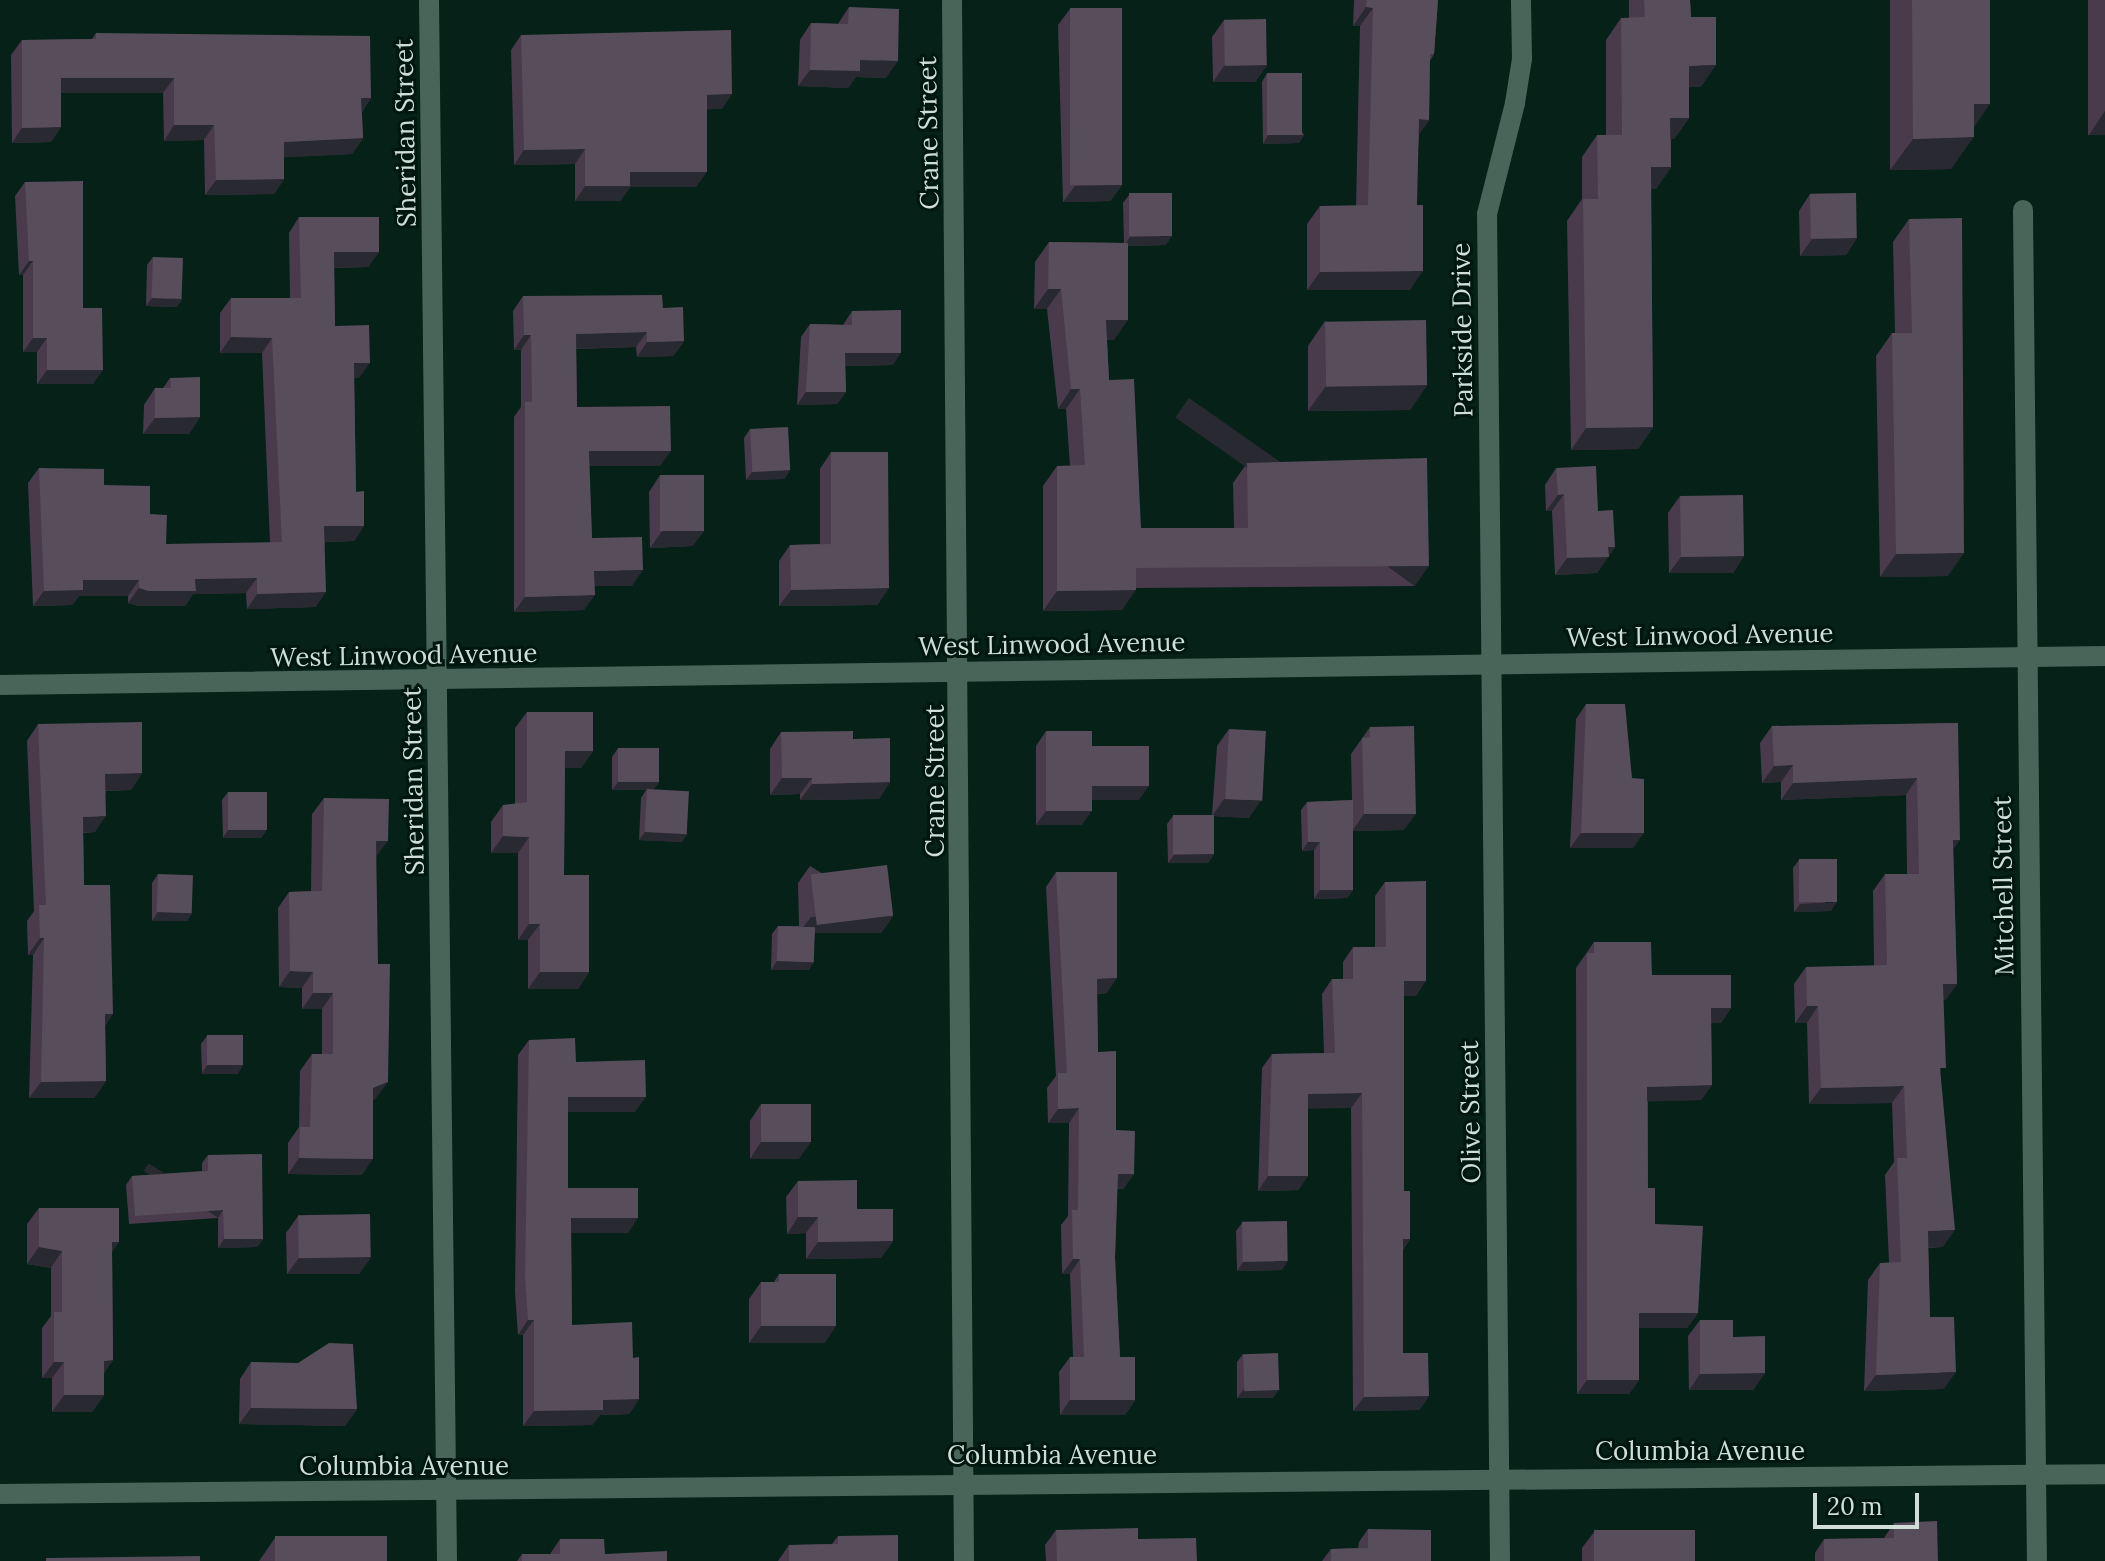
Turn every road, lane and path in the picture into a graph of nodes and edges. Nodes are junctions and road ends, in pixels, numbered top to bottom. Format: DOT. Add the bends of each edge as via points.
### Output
graph roads {
  1 [pos="429,0"];
  2 [pos="952,0"];
  3 [pos="1521,0"];
  4 [pos="2023,210"];
  5 [pos="2026,656"];
  6 [pos="2105,656"];
  7 [pos="1492,664"];
  8 [pos="960,672"];
  9 [pos="438,681"];
  10 [pos="0,685"];
  11 [pos="2105,1474"];
  12 [pos="2037,1476"];
  13 [pos="1499,1478"];
  14 [pos="963,1481"];
  15 [pos="447,1493"];
  16 [pos="0,1494"];
  17 [pos="447,1561"];
  18 [pos="964,1561"];
  19 [pos="1500,1561"];
  20 [pos="2037,1561"];
  1 -- 9 [label="street, Sheridan Street"];
  2 -- 8 [label="street, Crane Street"];
  3 -- 7 [label="street, Parkside Drive" via="1522,59 1487,214"];
  4 -- 5 [label="street, Mitchell Street"];
  5 -- 6 [label="street, West Linwood Avenue"];
  5 -- 7 [label="street, West Linwood Avenue"];
  5 -- 12 [label="street, Mitchell Street"];
  7 -- 8 [label="street, West Linwood Avenue"];
  7 -- 13 [label="street, Olive Street"];
  8 -- 9 [label="street, West Linwood Avenue"];
  8 -- 14 [label="street, Crane Street"];
  9 -- 10 [label="street, West Linwood Avenue"];
  9 -- 15 [label="street, Sheridan Street"];
  11 -- 12 [label="street, Columbia Avenue"];
  12 -- 13 [label="street, Columbia Avenue"];
  12 -- 20 [label="street, Mitchell Street"];
  13 -- 14 [label="street, Columbia Avenue"];
  13 -- 19 [label="street, Olive Street"];
  14 -- 15 [label="street, Columbia Avenue"];
  14 -- 18 [label="street, Crane Street"];
  15 -- 16 [label="street, Columbia Avenue"];
  15 -- 17 [label="street, Sheridan Street"];
}
